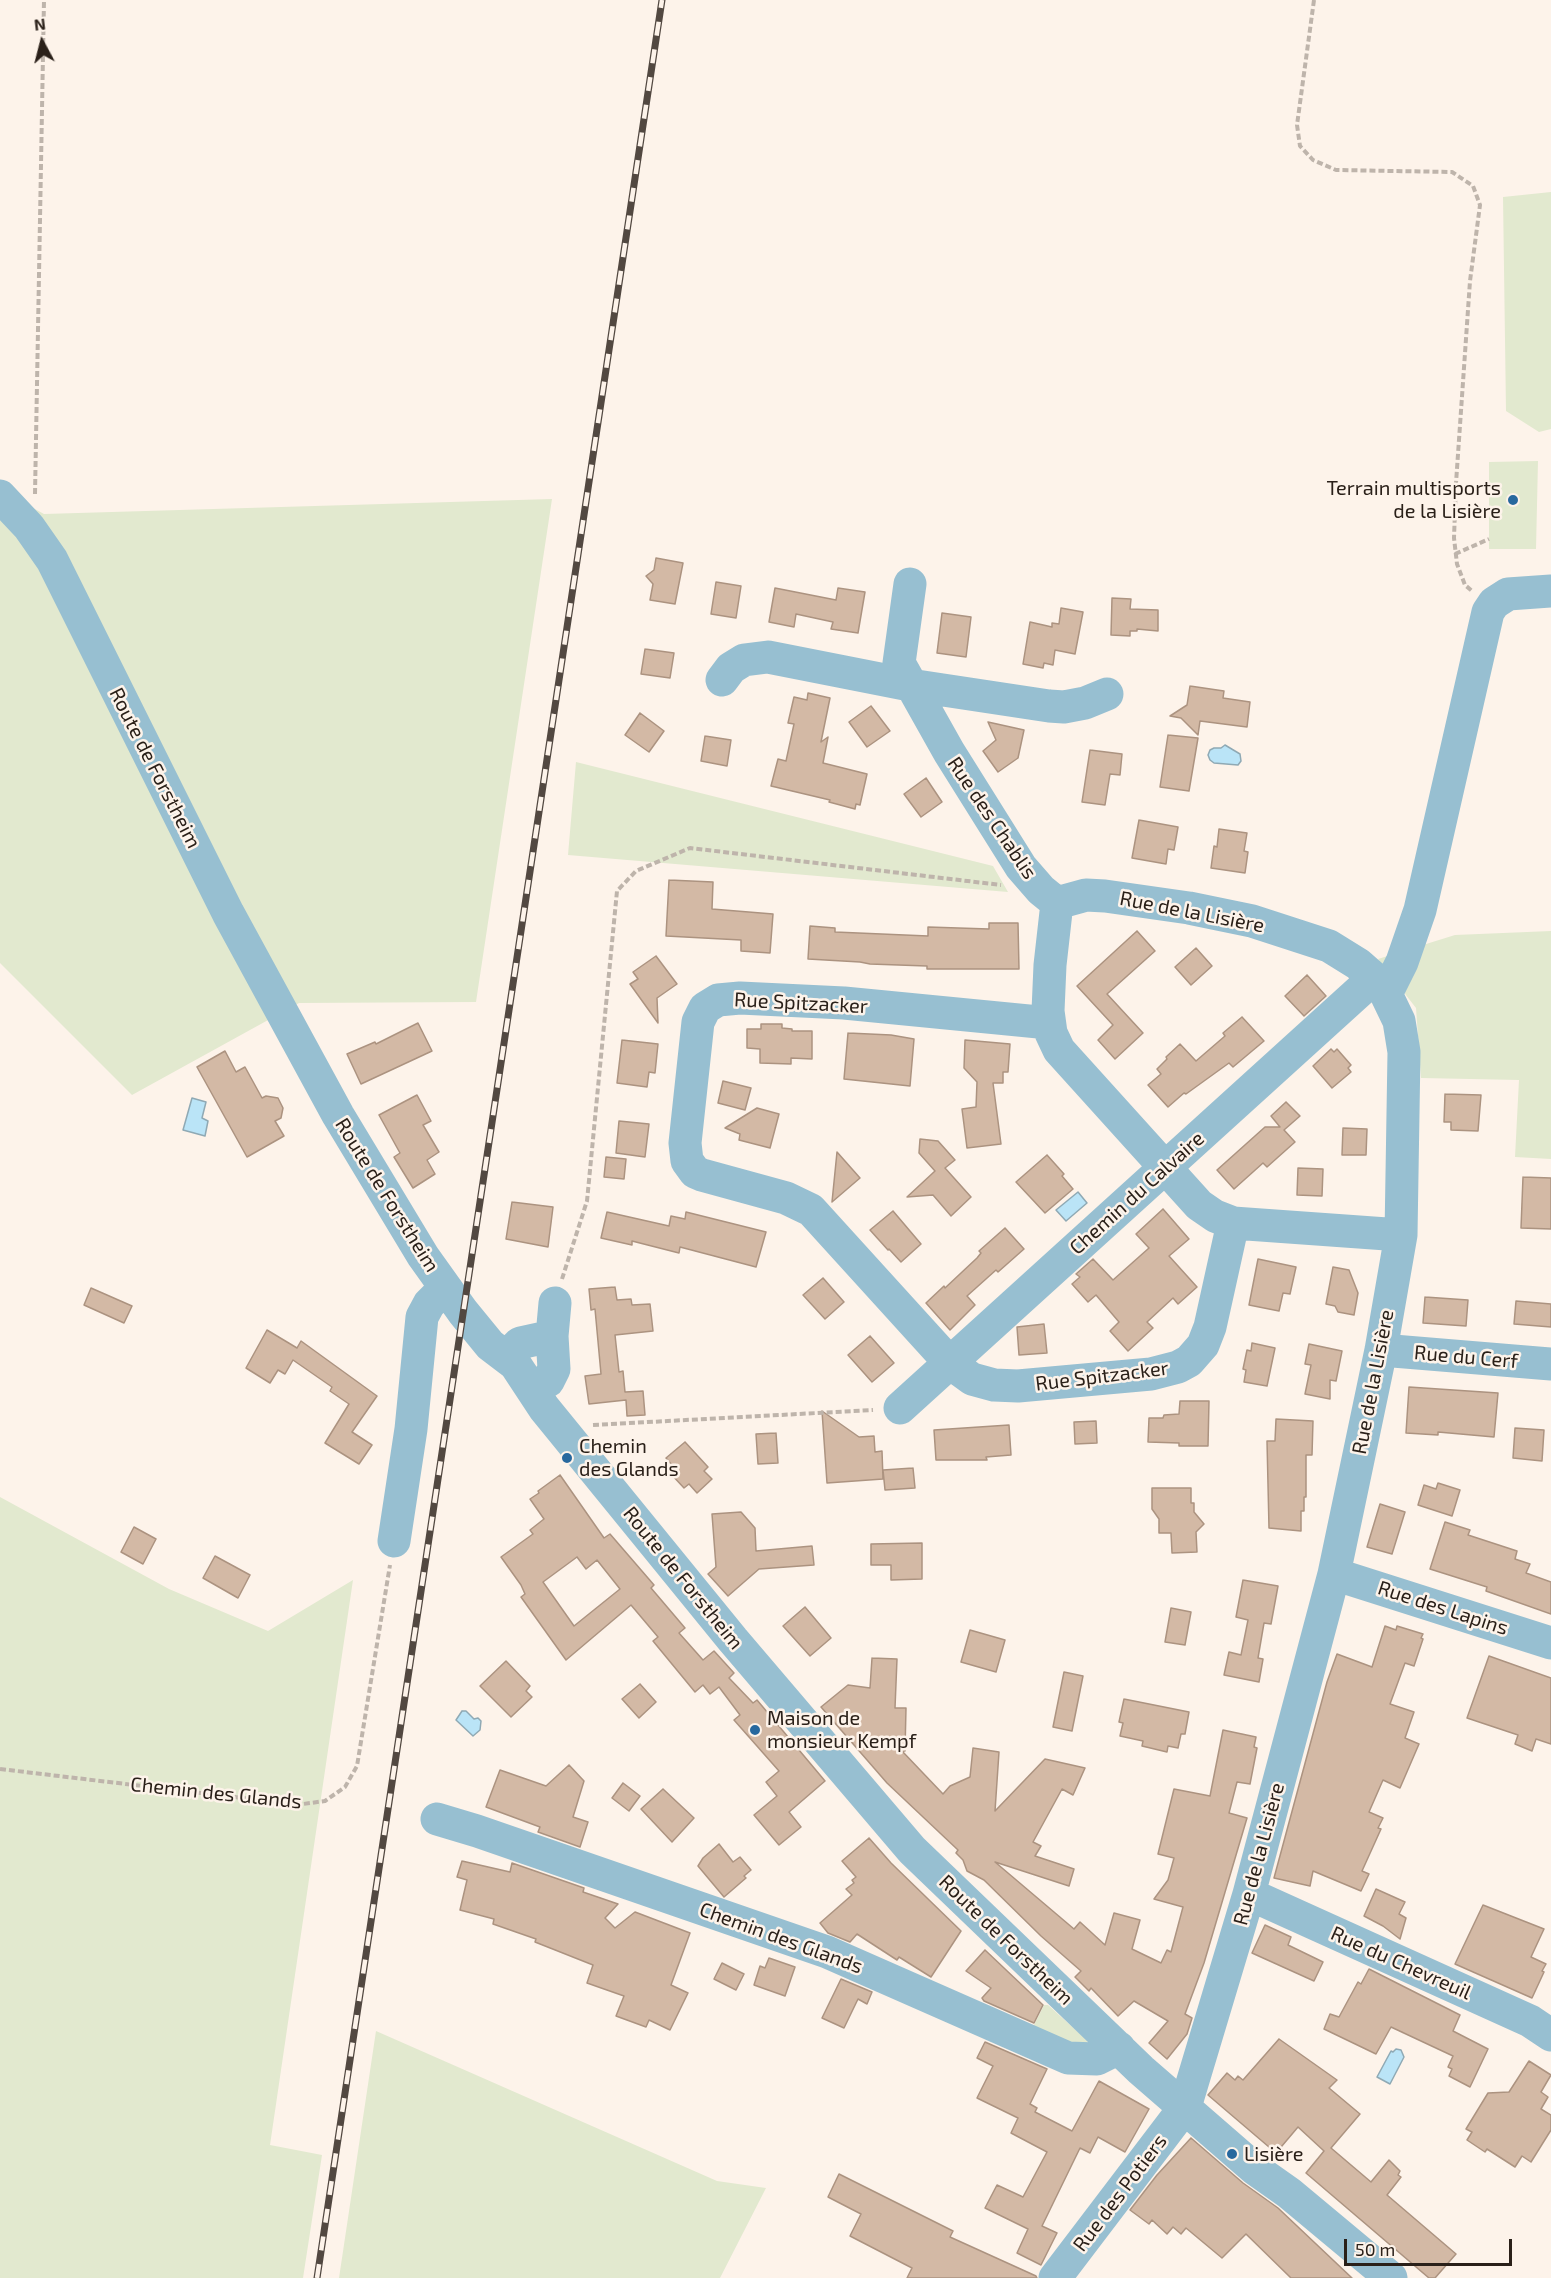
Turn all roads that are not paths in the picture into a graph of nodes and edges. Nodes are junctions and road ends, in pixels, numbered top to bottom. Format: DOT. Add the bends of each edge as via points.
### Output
graph roads {
  1 [pos="0,496"];
  2 [pos="910,584"];
  3 [pos="1551,591"];
  4 [pos="722,680"];
  5 [pos="910,685"];
  6 [pos="1107,694"];
  7 [pos="1057,903"];
  8 [pos="1380,986"];
  9 [pos="1048,1023"];
  10 [pos="1165,1167"];
  11 [pos="1233,1223"];
  12 [pos="1401,1234"];
  13 [pos="445,1288"];
  14 [pos="555,1303"];
  15 [pos="552,1336"];
  16 [pos="1381,1350"];
  17 [pos="507,1356"];
  18 [pos="950,1363"];
  19 [pos="1551,1364"];
  20 [pos="533,1389"];
  21 [pos="900,1408"];
  22 [pos="394,1541"];
  23 [pos="1334,1574"];
  24 [pos="1551,1643"];
  25 [pos="437,1819"];
  26 [pos="1249,1894"];
  27 [pos="1551,2035"];
  28 [pos="1119,2049"];
  29 [pos="1185,2107"];
  30 [pos="1055,2278"];
  31 [pos="1391,2278"];
  1 -- 13 [label="street, Route de Forstheim" via="52,560 228,914 327,1095"];
  2 -- 5 [label="street, Rue des Chablis" via="899,663"];
  3 -- 8 [label="street" via="1508,594 1488,612 1420,910 1402,962"];
  4 -- 5 [label="street" via="744,660 768,657"];
  5 -- 6 [label="street" via="1049,706 1085,704"];
  5 -- 7 [label="street, Rue des Chablis" via="1021,867"];
  7 -- 8 [label="street, Rue de la Lisière" via="1086,895 1104,896 1243,919 1329,946 1358,964"];
  7 -- 9 [label="street"];
  8 -- 10 [label="street, Chemin du Calvaire"];
  8 -- 12 [label="street, Rue de la Lisière" via="1399,1022 1404,1053"];
  9 -- 10 [label="street" via="1059,1050"];
  9 -- 18 [label="street, Rue Spitzacker" via="844,1003 740,998 711,1003 698,1022 685,1143 690,1167 811,1210"];
  10 -- 11 [label="street" via="1207,1211"];
  10 -- 18 [label="street, Chemin du Calvaire"];
  11 -- 12 [label="street"];
  11 -- 18 [label="street, Rue Spitzacker" via="1207,1337 1196,1353 1178,1367 1151,1374 1005,1386 972,1379"];
  12 -- 16 [label="street, Rue de la Lisière"];
  13 -- 17 [label="street, Route de Forstheim" via="490,1345"];
  13 -- 22 [label="street" via="422,1317"];
  14 -- 15 [label="street"];
  15 -- 17 [label="street" via="520,1343"];
  15 -- 20 [label="street" via="554,1370 548,1381"];
  16 -- 19 [label="street, Rue du Cerf"];
  16 -- 23 [label="street, Rue de la Lisière"];
  17 -- 20 [label="street, Route de Forstheim"];
  18 -- 21 [label="street, Chemin du Calvaire"];
  20 -- 28 [label="street, Route de Forstheim" via="733,1640 912,1850"];
  23 -- 24 [label="street, Rue des Lapins"];
  23 -- 26 [label="street, Rue de la Lisière"];
  25 -- 28 [label="street, Chemin des Glands" via="827,1952 1068,2058 1097,2059"];
  26 -- 27 [label="street, Rue du Chevreuil" via="1530,2021"];
  26 -- 29 [label="street, Rue de la Lisière"];
  28 -- 29 [label="street, Route de Forstheim"];
  29 -- 30 [label="street, Rue des Potiers"];
  29 -- 31 [label="street, Route de Forstheim"];
}
